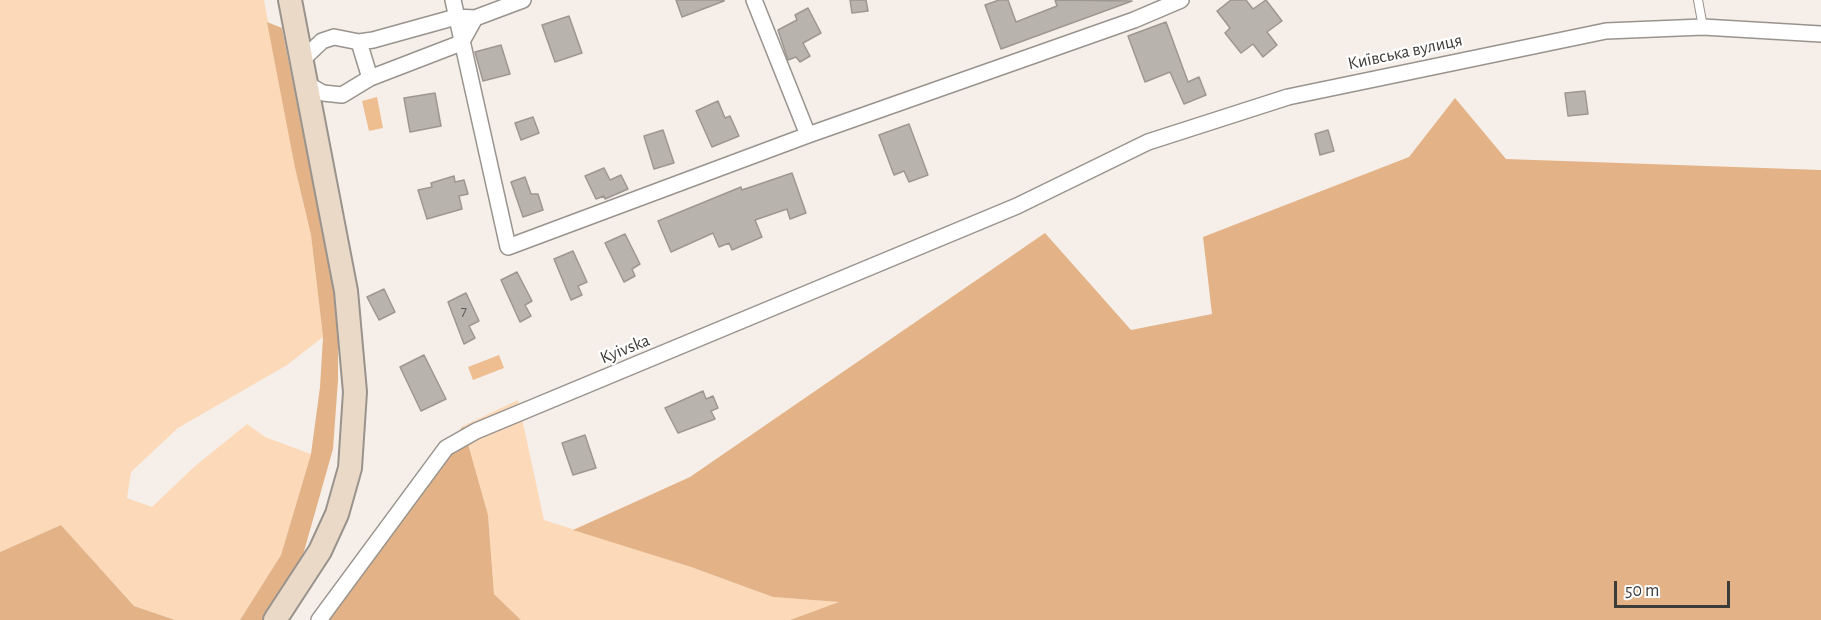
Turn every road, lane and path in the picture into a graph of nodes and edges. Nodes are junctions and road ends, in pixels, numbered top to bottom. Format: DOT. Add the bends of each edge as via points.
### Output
graph roads {
  1 [pos="290,0"];
  2 [pos="453,0"];
  3 [pos="523,0"];
  4 [pos="754,0"];
  5 [pos="1181,0"];
  6 [pos="1698,0"];
  7 [pos="456,17"];
  8 [pos="475,18"];
  9 [pos="1703,27"];
  10 [pos="1821,34"];
  11 [pos="359,42"];
  12 [pos="461,43"];
  13 [pos="302,60"];
  14 [pos="370,78"];
  15 [pos="307,84"];
  16 [pos="808,135"];
  17 [pos="275,620"];
  18 [pos="319,620"];
  1 -- 13 [label="main road"];
  2 -- 7 [label="street"];
  3 -- 8 [label="street"];
  4 -- 16 [label="street"];
  5 -- 16 [label="street"];
  6 -- 9 [label="lane"];
  7 -- 8 [label="street"];
  7 -- 11 [label="street"];
  7 -- 12 [label="street"];
  8 -- 12 [label="street"];
  9 -- 10 [label="street"];
  9 -- 18 [label="street, Kyivska" via="1606,31 1489,54 1288,97 1148,142 1017,206 456,442 446,448"];
  11 -- 13 [label="street" via="344,38 322,40"];
  11 -- 14 [label="street"];
  12 -- 14 [label="street"];
  12 -- 16 [label="street" via="508,247"];
  13 -- 15 [label="main road"];
  14 -- 15 [label="street" via="342,95 323,93"];
  15 -- 17 [label="main road" via="346,291 355,392 350,468 337,514 320,551"];
}
